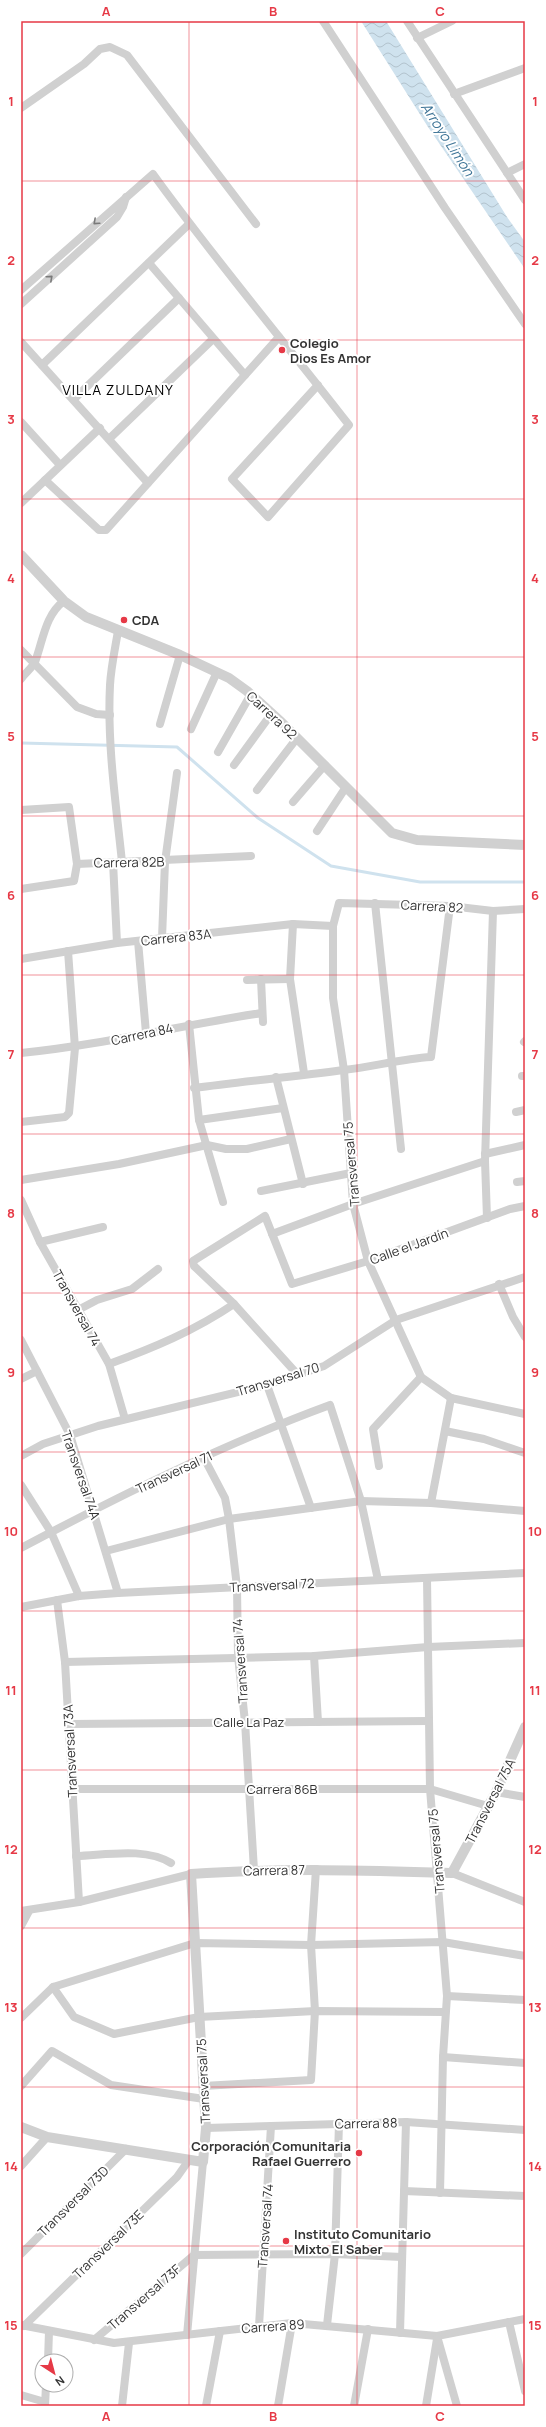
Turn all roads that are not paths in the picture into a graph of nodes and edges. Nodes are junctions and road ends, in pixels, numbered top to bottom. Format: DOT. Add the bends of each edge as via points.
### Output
graph roads {
  1 [pos="323,21"];
  2 [pos="407,21"];
  3 [pos="452,21"];
  4 [pos="417,38"];
  5 [pos="525,68"];
  6 [pos="454,94"];
  7 [pos="21,108"];
  8 [pos="525,164"];
  9 [pos="508,173"];
  10 [pos="126,197"];
  11 [pos="525,200"];
  12 [pos="189,224"];
  13 [pos="256,224"];
  14 [pos="148,263"];
  15 [pos="21,290"];
  16 [pos="179,298"];
  17 [pos="21,304"];
  18 [pos="525,324"];
  19 [pos="279,337"];
  20 [pos="213,339"];
  21 [pos="21,342"];
  22 [pos="42,365"];
  23 [pos="245,375"];
  24 [pos="318,385"];
  25 [pos="74,399"];
  26 [pos="21,422"];
  27 [pos="100,428"];
  28 [pos="109,438"];
  29 [pos="60,465"];
  30 [pos="45,480"];
  31 [pos="148,483"];
  32 [pos="21,503"];
  33 [pos="21,555"];
  34 [pos="64,601"];
  35 [pos="118,631"];
  36 [pos="21,650"];
  37 [pos="180,655"];
  38 [pos="34,663"];
  39 [pos="217,672"];
  40 [pos="21,678"];
  41 [pos="251,694"];
  42 [pos="272,713"];
  43 [pos="110,717"];
  44 [pos="160,724"];
  45 [pos="190,729"];
  46 [pos="297,738"];
  47 [pos="218,752"];
  48 [pos="234,765"];
  49 [pos="325,765"];
  50 [pos="177,773"];
  51 [pos="346,787"];
  52 [pos="257,790"];
  53 [pos="293,802"];
  54 [pos="21,810"];
  55 [pos="317,831"];
  56 [pos="525,845"];
  57 [pos="251,856"];
  58 [pos="113,862"];
  59 [pos="122,862"];
  60 [pos="165,862"];
  61 [pos="76,864"];
  62 [pos="21,889"];
  63 [pos="339,903"];
  64 [pos="375,903"];
  65 [pos="450,906"];
  66 [pos="525,909"];
  67 [pos="493,911"];
  68 [pos="293,924"];
  69 [pos="333,926"];
  70 [pos="162,938"];
  71 [pos="138,941"];
  72 [pos="117,943"];
  73 [pos="68,951"];
  74 [pos="21,959"];
  75 [pos="261,979"];
  76 [pos="290,979"];
  77 [pos="247,980"];
  78 [pos="262,1013"];
  79 [pos="263,1022"];
  80 [pos="188,1024"];
  81 [pos="146,1033"];
  82 [pos="75,1048"];
  83 [pos="21,1053"];
  84 [pos="393,1060"];
  85 [pos="344,1070"];
  86 [pos="304,1073"];
  87 [pos="276,1077"];
  88 [pos="194,1088"];
  89 [pos="283,1108"];
  90 [pos="525,1110"];
  91 [pos="516,1112"];
  92 [pos="199,1120"];
  93 [pos="21,1122"];
  94 [pos="291,1138"];
  95 [pos="207,1144"];
  96 [pos="525,1145"];
  97 [pos="401,1149"];
  98 [pos="485,1157"];
  99 [pos="351,1173"];
  100 [pos="21,1180"];
  101 [pos="303,1184"];
  102 [pos="260,1191"];
  103 [pos="21,1200"];
  104 [pos="223,1202"];
  105 [pos="353,1204"];
  106 [pos="525,1206"];
  107 [pos="487,1218"];
  108 [pos="103,1227"];
  109 [pos="272,1234"];
  110 [pos="40,1242"];
  111 [pos="368,1261"];
  112 [pos="158,1269"];
  113 [pos="525,1277"];
  114 [pos="499,1284"];
  115 [pos="234,1304"];
  116 [pos="78,1310"];
  117 [pos="396,1320"];
  118 [pos="525,1337"];
  119 [pos="21,1340"];
  120 [pos="108,1364"];
  121 [pos="37,1370"];
  122 [pos="298,1375"];
  123 [pos="422,1377"];
  124 [pos="21,1379"];
  125 [pos="267,1385"];
  126 [pos="451,1398"];
  127 [pos="525,1414"];
  128 [pos="125,1419"];
  129 [pos="281,1423"];
  130 [pos="445,1431"];
  131 [pos="70,1435"];
  132 [pos="525,1453"];
  133 [pos="21,1456"];
  134 [pos="204,1458"];
  135 [pos="379,1466"];
  136 [pos="21,1484"];
  137 [pos="361,1501"];
  138 [pos="431,1504"];
  139 [pos="311,1508"];
  140 [pos="94,1509"];
  141 [pos="525,1511"];
  142 [pos="229,1518"];
  143 [pos="51,1532"];
  144 [pos="21,1548"];
  145 [pos="106,1551"];
  146 [pos="525,1573"];
  147 [pos="427,1578"];
  148 [pos="378,1580"];
  149 [pos="237,1587"];
  150 [pos="118,1593"];
  151 [pos="79,1596"];
  152 [pos="57,1600"];
  153 [pos="21,1606"];
  154 [pos="525,1643"];
  155 [pos="428,1647"];
  156 [pos="238,1656"];
  157 [pos="314,1656"];
  158 [pos="65,1662"];
  159 [pos="429,1721"];
  160 [pos="245,1722"];
  161 [pos="318,1722"];
  162 [pos="69,1724"];
  163 [pos="525,1728"];
  164 [pos="249,1789"];
  165 [pos="430,1789"];
  166 [pos="72,1790"];
  167 [pos="496,1792"];
  168 [pos="525,1796"];
  169 [pos="488,1806"];
  170 [pos="76,1856"];
  171 [pos="171,1862"];
  172 [pos="316,1869"];
  173 [pos="254,1870"];
  174 [pos="438,1872"];
  175 [pos="452,1873"];
  176 [pos="191,1874"];
  177 [pos="79,1902"];
  178 [pos="525,1902"];
  179 [pos="25,1911"];
  180 [pos="21,1926"];
  181 [pos="444,1942"];
  182 [pos="195,1943"];
  183 [pos="311,1945"];
  184 [pos="525,1956"];
  185 [pos="53,1987"];
  186 [pos="447,1996"];
  187 [pos="525,2000"];
  188 [pos="315,2011"];
  189 [pos="444,2012"];
  190 [pos="200,2017"];
  191 [pos="21,2018"];
  192 [pos="443,2057"];
  193 [pos="525,2063"];
  194 [pos="21,2086"];
  195 [pos="203,2086"];
  196 [pos="204,2099"];
  197 [pos="406,2122"];
  198 [pos="339,2123"];
  199 [pos="441,2123"];
  200 [pos="272,2126"];
  201 [pos="21,2127"];
  202 [pos="206,2128"];
  203 [pos="525,2130"];
  204 [pos="47,2137"];
  205 [pos="126,2149"];
  206 [pos="189,2160"];
  207 [pos="203,2162"];
  208 [pos="21,2166"];
  209 [pos="404,2191"];
  210 [pos="440,2193"];
  211 [pos="525,2196"];
  212 [pos="21,2254"];
  213 [pos="263,2254"];
  214 [pos="335,2254"];
  215 [pos="194,2255"];
  216 [pos="402,2257"];
  217 [pos="525,2319"];
  218 [pos="509,2322"];
  219 [pos="292,2323"];
  220 [pos="327,2325"];
  221 [pos="23,2326"];
  222 [pos="259,2326"];
  223 [pos="368,2329"];
  224 [pos="49,2331"];
  225 [pos="220,2331"];
  226 [pos="400,2333"];
  227 [pos="187,2335"];
  228 [pos="437,2336"];
  229 [pos="94,2340"];
  230 [pos="129,2343"];
  231 [pos="48,2353"];
  232 [pos="525,2391"];
  233 [pos="46,2393"];
  234 [pos="21,2395"];
  235 [pos="45,2404"];
  236 [pos="122,2406"];
  237 [pos="206,2406"];
  238 [pos="278,2406"];
  239 [pos="354,2406"];
  240 [pos="426,2406"];
  241 [pos="456,2406"];
  1 -- 18 [label="street"];
  2 -- 4 [label="street"];
  3 -- 4 [label="street"];
  4 -- 6 [label="street"];
  5 -- 6 [label="street"];
  6 -- 9 [label="street"];
  7 -- 13 [label="street" via="84,64 100,49 110,47 119,50 127,55"];
  8 -- 9 [label="street"];
  9 -- 11 [label="street"];
  10 -- 12 [label="street" via="153,174"];
  10 -- 15 [label="street, one-way"];
  17 -- 10 [label="street, one-way" via="117,217"];
  12 -- 14 [label="street"];
  12 -- 19 [label="street"];
  14 -- 16 [label="street"];
  14 -- 22 [label="street"];
  16 -- 20 [label="street"];
  16 -- 25 [label="street"];
  19 -- 23 [label="street"];
  19 -- 24 [label="street"];
  20 -- 23 [label="street"];
  20 -- 28 [label="street"];
  21 -- 22 [label="street"];
  22 -- 25 [label="street"];
  23 -- 31 [label="street"];
  24 -- 24 [label="street" via="349,426 268,517 232,479"];
  25 -- 27 [label="street"];
  26 -- 29 [label="street"];
  27 -- 28 [label="street"];
  27 -- 29 [label="street"];
  28 -- 31 [label="street"];
  29 -- 30 [label="street"];
  30 -- 31 [label="street" via="103,531"];
  30 -- 32 [label="street"];
  33 -- 34 [label="street, Carrera 92"];
  34 -- 35 [label="street, Carrera 92" via="86,617"];
  34 -- 38 [label="street" via="56,607 43,632"];
  35 -- 37 [label="street, Carrera 92"];
  35 -- 43 [label="street" via="110,684"];
  36 -- 38 [label="street"];
  37 -- 39 [label="street, Carrera 92"];
  37 -- 44 [label="street"];
  38 -- 40 [label="street"];
  38 -- 43 [label="street" via="77,707"];
  39 -- 41 [label="street, Carrera 92"];
  39 -- 45 [label="street"];
  41 -- 42 [label="street, Carrera 92"];
  41 -- 47 [label="street"];
  42 -- 46 [label="street, Carrera 92"];
  42 -- 48 [label="street"];
  43 -- 59 [label="street"];
  46 -- 49 [label="street, Carrera 92"];
  46 -- 52 [label="street"];
  49 -- 51 [label="street, Carrera 92"];
  49 -- 53 [label="street"];
  50 -- 60 [label="street"];
  51 -- 55 [label="street"];
  51 -- 56 [label="street, Carrera 92" via="397,835 417,840"];
  54 -- 61 [label="street" via="69,807"];
  57 -- 60 [label="street, Carrera 82B"];
  58 -- 59 [label="street, Carrera 82B"];
  58 -- 61 [label="street, Carrera 82B"];
  58 -- 72 [label="street"];
  59 -- 60 [label="street, Carrera 82B"];
  60 -- 70 [label="street"];
  61 -- 62 [label="street, Carrera 82B" via="74,881"];
  63 -- 64 [label="street, Carrera 82"];
  63 -- 69 [label="street, Transversal 75"];
  64 -- 65 [label="street, Carrera 82"];
  64 -- 84 [label="street"];
  65 -- 67 [label="street, Carrera 82"];
  65 -- 84 [label="street" via="433,1055"];
  66 -- 67 [label="street, Carrera 82"];
  67 -- 98 [label="street"];
  68 -- 69 [label="street, Carrera 83A"];
  68 -- 70 [label="street, Carrera 83A"];
  68 -- 76 [label="street"];
  69 -- 85 [label="street, Transversal 75" via="333,998"];
  70 -- 71 [label="street, Carrera 83A"];
  71 -- 72 [label="street, Carrera 83A"];
  71 -- 81 [label="street"];
  72 -- 73 [label="street, Carrera 83A"];
  73 -- 74 [label="street, Carrera 83A"];
  73 -- 82 [label="street"];
  75 -- 76 [label="street"];
  75 -- 77 [label="street"];
  75 -- 78 [label="street"];
  76 -- 86 [label="street"];
  78 -- 79 [label="street"];
  78 -- 80 [label="street, Carrera 84"];
  80 -- 81 [label="street, Carrera 84"];
  80 -- 88 [label="street"];
  81 -- 82 [label="street, Carrera 84"];
  82 -- 83 [label="street, Carrera 84"];
  82 -- 93 [label="street" via="69,1113 65,1117"];
  84 -- 85 [label="street"];
  84 -- 97 [label="street"];
  85 -- 86 [label="street"];
  85 -- 99 [label="street, Transversal 75"];
  86 -- 87 [label="street"];
  87 -- 88 [label="street"];
  87 -- 89 [label="street"];
  88 -- 92 [label="street"];
  89 -- 92 [label="street"];
  89 -- 94 [label="street"];
  90 -- 91 [label="street"];
  92 -- 95 [label="street"];
  94 -- 95 [label="street" via="247,1149 226,1149"];
  94 -- 101 [label="street"];
  95 -- 100 [label="street" via="119,1164"];
  95 -- 104 [label="street"];
  96 -- 98 [label="street"];
  98 -- 105 [label="street"];
  98 -- 107 [label="street"];
  99 -- 101 [label="street"];
  99 -- 105 [label="street, Transversal 75"];
  101 -- 102 [label="street"];
  103 -- 110 [label="street, Transversal 74"];
  105 -- 109 [label="street"];
  105 -- 111 [label="street, Transversal 75"];
  106 -- 107 [label="street, Calle el Jardín"];
  107 -- 111 [label="street, Calle el Jardín"];
  108 -- 110 [label="street"];
  109 -- 111 [label="street, Calle el Jardín" via="292,1284"];
  109 -- 115 [label="street" via="266,1216 193,1261 194,1266"];
  110 -- 116 [label="street, Transversal 74"];
  111 -- 117 [label="street, Transversal 75"];
  112 -- 116 [label="street" via="132,1289 97,1300"];
  113 -- 114 [label="street, Transversal 70"];
  114 -- 117 [label="street, Transversal 70"];
  114 -- 118 [label="street"];
  115 -- 120 [label="street" via="206,1324"];
  115 -- 122 [label="street"];
  116 -- 120 [label="street, Transversal 74"];
  117 -- 122 [label="street, Transversal 70" via="324,1366"];
  117 -- 123 [label="street, Transversal 75"];
  119 -- 121 [label="street, Transversal 74A"];
  120 -- 128 [label="street, Transversal 74"];
  121 -- 124 [label="street"];
  121 -- 131 [label="street, Transversal 74A"];
  122 -- 125 [label="street, Transversal 70"];
  123 -- 126 [label="street, Transversal 75"];
  123 -- 135 [label="street" via="373,1429"];
  125 -- 128 [label="street, Transversal 70"];
  125 -- 129 [label="street"];
  126 -- 127 [label="street, Transversal 75"];
  126 -- 130 [label="street"];
  128 -- 131 [label="street, Transversal 70"];
  129 -- 134 [label="street, Transversal 71"];
  129 -- 137 [label="street, Transversal 71" via="330,1405"];
  129 -- 139 [label="street"];
  130 -- 132 [label="street" via="484,1439"];
  130 -- 138 [label="street"];
  131 -- 133 [label="street, Transversal 70" via="43,1444"];
  131 -- 140 [label="street, Transversal 74A"];
  134 -- 140 [label="street, Transversal 71"];
  134 -- 142 [label="street, Transversal 74" via="225,1498"];
  136 -- 143 [label="street"];
  137 -- 138 [label="street"];
  137 -- 139 [label="street"];
  137 -- 148 [label="street"];
  138 -- 141 [label="street"];
  139 -- 142 [label="street"];
  140 -- 143 [label="street, Transversal 71"];
  140 -- 145 [label="street, Transversal 74A"];
  142 -- 145 [label="street"];
  142 -- 149 [label="street, Transversal 74"];
  143 -- 144 [label="street, Transversal 71"];
  143 -- 151 [label="street"];
  145 -- 150 [label="street, Transversal 74A"];
  146 -- 147 [label="street, Transversal 72"];
  147 -- 148 [label="street, Transversal 72"];
  147 -- 155 [label="street, Transversal 75"];
  148 -- 149 [label="street, Transversal 72"];
  149 -- 150 [label="street, Transversal 72"];
  149 -- 156 [label="street, Transversal 74"];
  150 -- 151 [label="street, Transversal 72"];
  151 -- 152 [label="street, Transversal 72"];
  152 -- 153 [label="street, Transversal 72"];
  152 -- 158 [label="street, Transversal 73A"];
  154 -- 155 [label="street"];
  155 -- 157 [label="street"];
  155 -- 159 [label="street, Transversal 75"];
  156 -- 157 [label="street"];
  156 -- 158 [label="street"];
  156 -- 160 [label="street, Transversal 74"];
  157 -- 161 [label="street"];
  158 -- 162 [label="street, Transversal 73A"];
  159 -- 161 [label="street, Calle La Paz"];
  159 -- 165 [label="street, Transversal 75"];
  160 -- 161 [label="street, Calle La Paz"];
  160 -- 162 [label="street, Calle La Paz"];
  160 -- 164 [label="street, Transversal 74"];
  162 -- 166 [label="street, Transversal 73A"];
  163 -- 167 [label="street, Transversal 75A"];
  164 -- 165 [label="street, Carrera 86B"];
  164 -- 166 [label="street, Carrera 86B"];
  164 -- 173 [label="street, Transversal 74"];
  165 -- 169 [label="street, Carrera 86B"];
  165 -- 174 [label="street, Transversal 75"];
  166 -- 170 [label="street, Transversal 73A"];
  167 -- 168 [label="street"];
  167 -- 169 [label="street, Transversal 75A"];
  169 -- 175 [label="street, Transversal 75A"];
  170 -- 171 [label="street" via="147,1854"];
  170 -- 177 [label="street, Transversal 73A"];
  172 -- 173 [label="street, Carrera 87"];
  172 -- 174 [label="street, Carrera 87"];
  172 -- 183 [label="street"];
  173 -- 176 [label="street, Carrera 87"];
  174 -- 175 [label="street, Carrera 87"];
  174 -- 181 [label="street, Transversal 75"];
  175 -- 178 [label="street, Carrera 87"];
  176 -- 177 [label="street, Carrera 87"];
  176 -- 182 [label="street, Transversal 75"];
  177 -- 179 [label="street, Carrera 87"];
  179 -- 180 [label="street"];
  181 -- 183 [label="street"];
  181 -- 184 [label="street"];
  181 -- 186 [label="street, Transversal 75"];
  182 -- 183 [label="street"];
  182 -- 185 [label="street"];
  182 -- 190 [label="street, Transversal 75"];
  183 -- 188 [label="street"];
  185 -- 190 [label="street" via="74,2017 114,2034"];
  185 -- 191 [label="street"];
  186 -- 187 [label="street"];
  186 -- 189 [label="street, Transversal 75"];
  188 -- 189 [label="street"];
  188 -- 190 [label="street"];
  188 -- 195 [label="street" via="310,2080"];
  189 -- 192 [label="street, Transversal 75"];
  190 -- 195 [label="street, Transversal 75"];
  192 -- 193 [label="street"];
  192 -- 199 [label="street, Transversal 75"];
  194 -- 196 [label="street" via="52,2051 111,2085"];
  195 -- 196 [label="street, Transversal 75"];
  196 -- 202 [label="street, Transversal 75"];
  197 -- 198 [label="street, Carrera 88"];
  197 -- 199 [label="street, Carrera 88"];
  197 -- 209 [label="street"];
  198 -- 200 [label="street, Carrera 88"];
  198 -- 214 [label="street"];
  199 -- 203 [label="street, Carrera 88"];
  199 -- 210 [label="street, Transversal 75"];
  200 -- 202 [label="street, Carrera 88"];
  200 -- 213 [label="street, Transversal 74"];
  201 -- 204 [label="street"];
  202 -- 207 [label="street, Transversal 75"];
  204 -- 205 [label="street"];
  204 -- 208 [label="street"];
  205 -- 206 [label="street"];
  205 -- 212 [label="street, Transversal 73D"];
  206 -- 207 [label="street"];
  206 -- 221 [label="street, Transversal 73E" via="178,2177"];
  207 -- 215 [label="street, Transversal 75"];
  209 -- 210 [label="street"];
  209 -- 216 [label="street"];
  210 -- 211 [label="street"];
  213 -- 214 [label="street"];
  213 -- 215 [label="street"];
  213 -- 222 [label="street, Transversal 74"];
  214 -- 216 [label="street"];
  214 -- 220 [label="street"];
  215 -- 227 [label="street, Transversal 75"];
  215 -- 229 [label="street, Transversal 73F"];
  216 -- 226 [label="street"];
  217 -- 218 [label="street, Carrera 89"];
  218 -- 228 [label="street, Carrera 89"];
  218 -- 232 [label="street"];
  219 -- 220 [label="street, Carrera 89"];
  219 -- 222 [label="street, Carrera 89"];
  219 -- 238 [label="street"];
  220 -- 223 [label="street, Carrera 89"];
  221 -- 224 [label="street, Carrera 89"];
  222 -- 225 [label="street, Carrera 89"];
  223 -- 226 [label="street, Carrera 89"];
  223 -- 239 [label="street"];
  224 -- 229 [label="street, Carrera 89"];
  224 -- 231 [label="street"];
  225 -- 227 [label="street, Carrera 89"];
  225 -- 237 [label="street"];
  226 -- 228 [label="street, Carrera 89"];
  227 -- 230 [label="street, Carrera 89"];
  228 -- 240 [label="street"];
  228 -- 241 [label="street"];
  229 -- 230 [label="street, Carrera 89"];
  230 -- 236 [label="street, Transversal 73F"];
  233 -- 235 [label="street"];
  234 -- 235 [label="street"];
}
